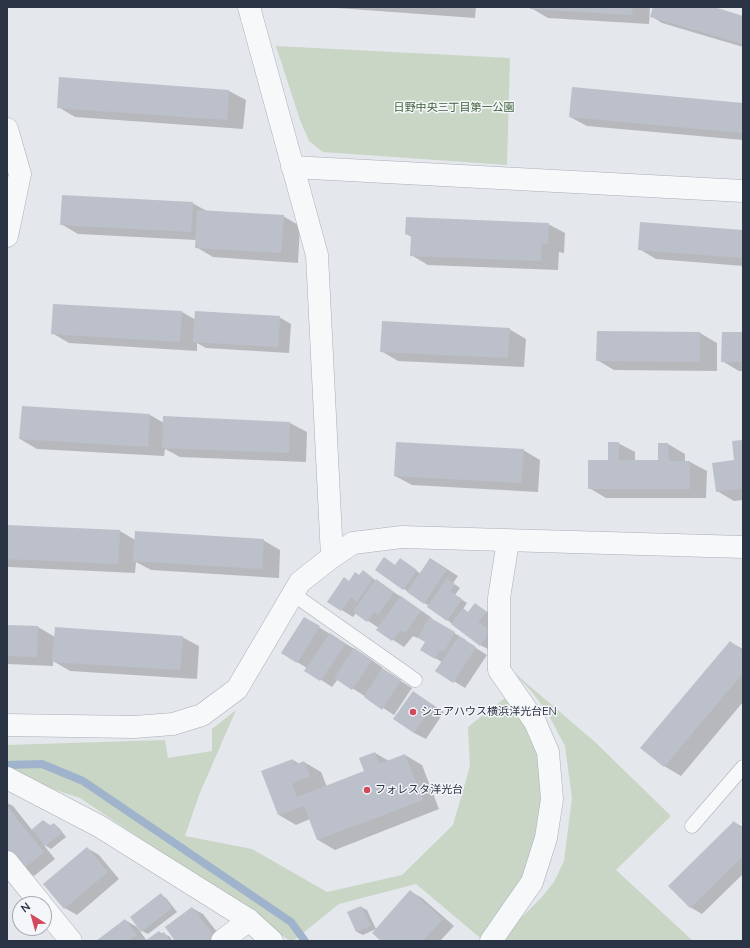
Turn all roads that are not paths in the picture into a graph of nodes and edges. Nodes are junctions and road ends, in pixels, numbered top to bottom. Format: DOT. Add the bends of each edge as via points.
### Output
graph roads {
  1 [pos="249,7"];
  2 [pos="7,129"];
  3 [pos="292,167"];
  4 [pos="743,191"];
  5 [pos="8,231"];
  6 [pos="508,541"];
  7 [pos="743,547"];
  8 [pos="332,557"];
  9 [pos="293,594"];
  10 [pos="415,680"];
  11 [pos="7,725"];
  12 [pos="743,767"];
  13 [pos="9,780"];
  14 [pos="692,826"];
  15 [pos="7,862"];
  16 [pos="35,896"];
  17 [pos="52,918"];
  18 [pos="249,920"];
  19 [pos="71,941"];
  20 [pos="222,941"];
  21 [pos="272,941"];
  22 [pos="491,941"];
  1 -- 3 [label="street"];
  2 -- 5 [label="street" via="20,174"];
  3 -- 4 [label="street"];
  3 -- 8 [label="street" via="317,255"];
  6 -- 7 [label="street"];
  6 -- 8 [label="street" via="402,537 353,543"];
  6 -- 22 [label="street" via="499,598 499,670 535,722 548,752 552,799 546,838 532,882"];
  8 -- 9 [label="street" via="300,582"];
  9 -- 10 [label="lane"];
  9 -- 11 [label="street" via="237,689 202,715 173,724 134,727"];
  12 -- 14 [label="lane"];
  13 -- 18 [label="street" via="99,826"];
  15 -- 16 [label="street"];
  17 -- 19 [label="street"];
  18 -- 20 [label="street"];
  18 -- 21 [label="street"];
}
